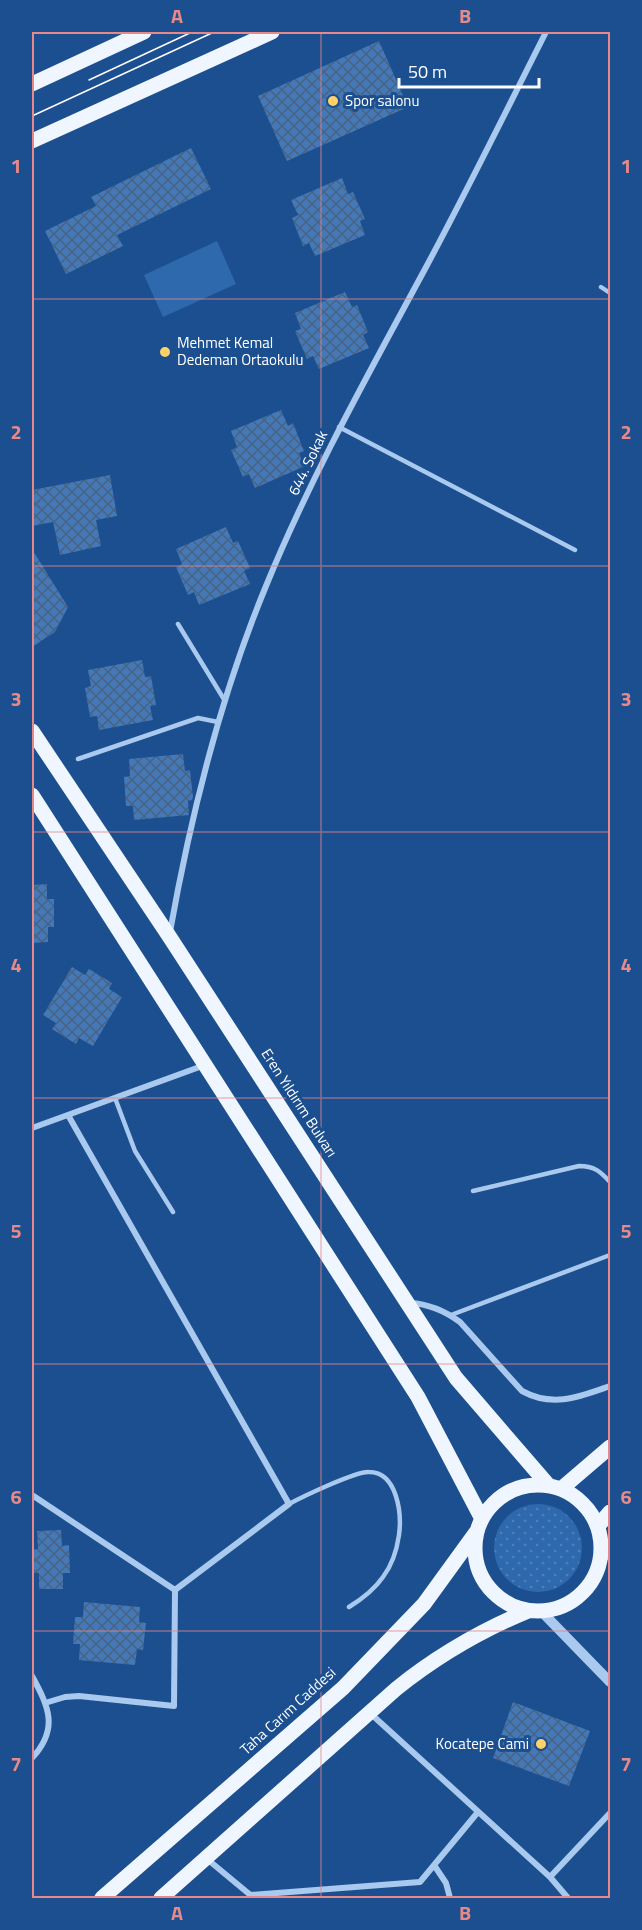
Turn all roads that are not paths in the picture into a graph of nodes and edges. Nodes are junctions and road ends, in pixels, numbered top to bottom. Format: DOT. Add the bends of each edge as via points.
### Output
graph roads {
  1 [pos="144,32"];
  2 [pos="272,32"];
  3 [pos="546,32"];
  4 [pos="32,84"];
  5 [pos="32,141"];
  6 [pos="601,287"];
  7 [pos="610,293"];
  8 [pos="339,427"];
  9 [pos="574,550"];
  10 [pos="178,624"];
  11 [pos="225,701"];
  12 [pos="218,722"];
  13 [pos="32,731"];
  14 [pos="78,759"];
  15 [pos="32,795"];
  16 [pos="169,936"];
  17 [pos="206,1065"];
  18 [pos="115,1098"];
  19 [pos="68,1115"];
  20 [pos="32,1128"];
  21 [pos="610,1182"];
  22 [pos="473,1191"];
  23 [pos="173,1212"];
  24 [pos="610,1255"];
  25 [pos="408,1303"];
  26 [pos="451,1315"];
  27 [pos="610,1386"];
  28 [pos="610,1447"];
  29 [pos="555,1487"];
  30 [pos="32,1495"];
  31 [pos="288,1504"];
  32 [pos="610,1512"];
  33 [pos="480,1525"];
  34 [pos="599,1532"];
  35 [pos="610,1556"];
  36 [pos="174,1590"];
  37 [pos="349,1607"];
  38 [pos="535,1611"];
  39 [pos="32,1676"];
  40 [pos="610,1682"];
  41 [pos="45,1703"];
  42 [pos="370,1713"];
  43 [pos="32,1758"];
  44 [pos="478,1812"];
  45 [pos="610,1813"];
  46 [pos="207,1858"];
  47 [pos="434,1865"];
  48 [pos="550,1877"];
  49 [pos="252,1897"];
  50 [pos="102,1899"];
  51 [pos="162,1899"];
  52 [pos="450,1899"];
  53 [pos="568,1899"];
  1 -- 4 [label="main road"];
  2 -- 5 [label="main road"];
  3 -- 8 [label="street, 644. Sokak"];
  6 -- 7 [label="lane"];
  8 -- 9 [label="lane"];
  8 -- 11 [label="street, 644. Sokak" via="265,588"];
  10 -- 11 [label="lane"];
  11 -- 12 [label="street, 644. Sokak"];
  12 -- 14 [label="lane" via="198,718"];
  12 -- 16 [label="street, 644. Sokak"];
  13 -- 16 [label="main road, Eren Yıldırım Bulvarı"];
  15 -- 17 [label="main road"];
  16 -- 25 [label="main road, Eren Yıldırım Bulvarı"];
  17 -- 18 [label="street"];
  17 -- 33 [label="main road" via="418,1397"];
  18 -- 19 [label="street"];
  18 -- 23 [label="lane" via="135,1151"];
  19 -- 20 [label="street"];
  19 -- 31 [label="street"];
  21 -- 22 [label="lane" via="591,1166 579,1166"];
  24 -- 26 [label="lane"];
  25 -- 26 [label="street" via="430,1306"];
  25 -- 29 [label="main road, Eren Yıldırım Bulvarı" via="456,1378"];
  26 -- 27 [label="street" via="522,1391 532,1396 564,1400"];
  28 -- 29 [label="main road"];
  29 -- 33 [label="main road" via="522,1487 510,1492 494,1503"];
  29 -- 34 [label="main road" via="584,1504"];
  30 -- 36 [label="street"];
  31 -- 36 [label="street"];
  31 -- 37 [label="lane" via="365,1472 382,1476 392,1486 400,1519 396,1549 383,1577"];
  32 -- 34 [label="main road"];
  33 -- 38 [label="main road" via="476,1558 485,1582 504,1601"];
  33 -- 50 [label="main road, Taha Carım Caddesi" via="424,1604 343,1688"];
  34 -- 35 [label="street"];
  34 -- 38 [label="main road" via="600,1565 587,1588 567,1605"];
  36 -- 41 [label="street" via="174,1706 79,1696"];
  38 -- 40 [label="street"];
  38 -- 42 [label="main road" via="503,1621 454,1647"];
  39 -- 41 [label="street"];
  41 -- 43 [label="street" via="50,1720 47,1733"];
  42 -- 44 [label="street"];
  42 -- 46 [label="main road"];
  44 -- 47 [label="street"];
  44 -- 48 [label="street"];
  45 -- 48 [label="street"];
  46 -- 49 [label="street"];
  46 -- 51 [label="main road"];
  47 -- 49 [label="street" via="420,1882"];
  47 -- 52 [label="street"];
  48 -- 53 [label="street"];
}
